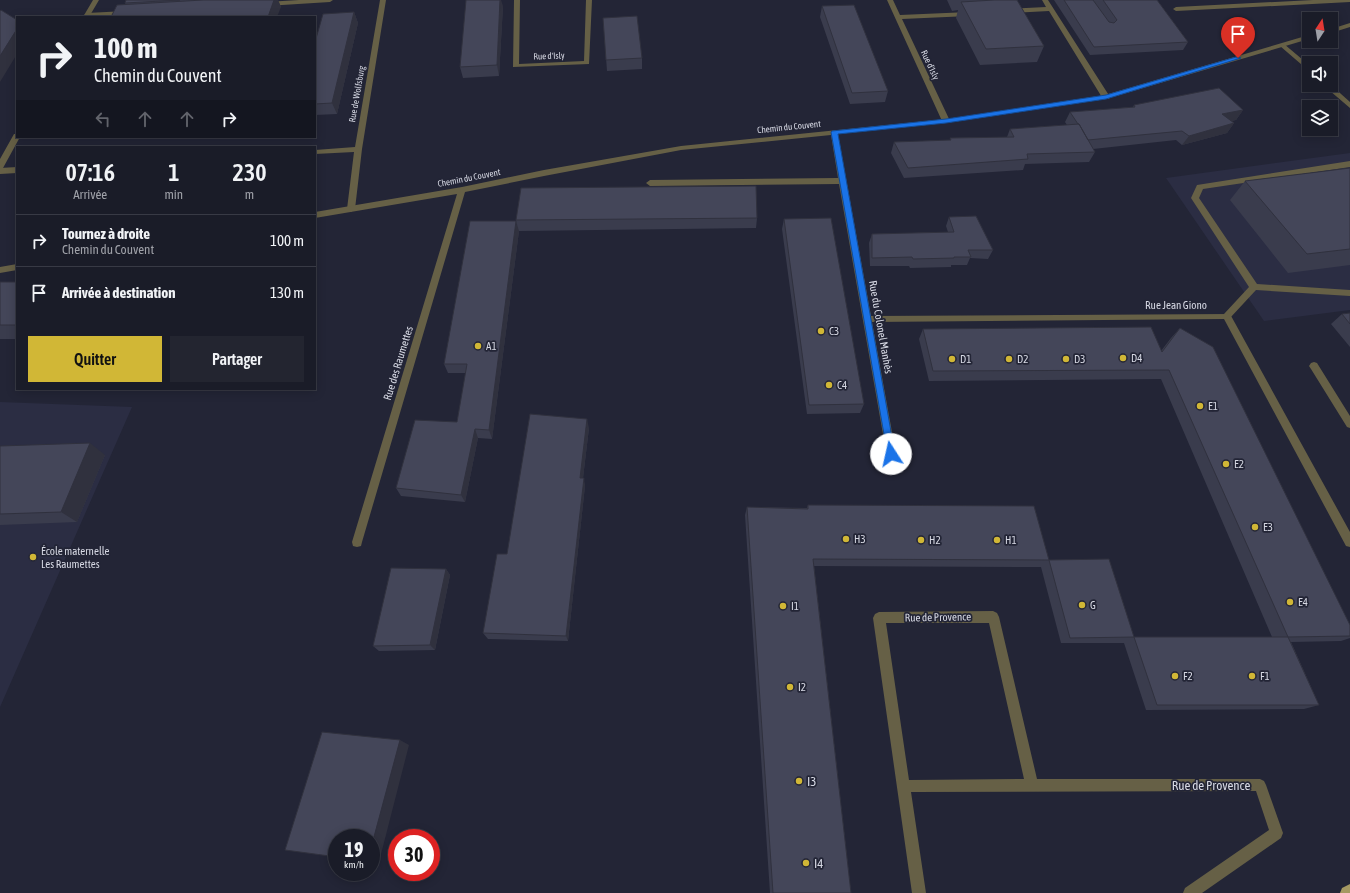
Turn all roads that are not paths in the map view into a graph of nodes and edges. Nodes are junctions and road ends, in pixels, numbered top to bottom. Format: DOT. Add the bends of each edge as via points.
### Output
graph roads {
  1 [pos="96,0"];
  2 [pos="330,0"];
  3 [pos="383,0"];
  4 [pos="517,0"];
  5 [pos="589,0"];
  6 [pos="890,0"];
  7 [pos="1045,0"];
  8 [pos="1350,0"];
  9 [pos="260,4"];
  10 [pos="1051,9"];
  11 [pos="1176,9"];
  12 [pos="136,12"];
  13 [pos="1005,12"];
  14 [pos="975,13"];
  15 [pos="87,16"];
  16 [pos="898,18"];
  17 [pos="1350,25"];
  18 [pos="1338,28"];
  19 [pos="1302,39"];
  20 [pos="1282,46"];
  21 [pos="1302,63"];
  22 [pos="1335,92"];
  23 [pos="1106,97"];
  24 [pos="1350,106"];
  25 [pos="946,121"];
  26 [pos="834,132"];
  27 [pos="16,138"];
  28 [pos="358,149"];
  29 [pos="316,152"];
  30 [pos="1350,164"];
  31 [pos="0,166"];
  32 [pos="16,170"];
  33 [pos="0,171"];
  34 [pos="843,181"];
  35 [pos="650,183"];
  36 [pos="462,190"];
  37 [pos="352,209"];
  38 [pos="316,215"];
  39 [pos="0,265"];
  40 [pos="16,266"];
  41 [pos="16,266"];
  42 [pos="0,270"];
  43 [pos="1254,287"];
  44 [pos="1350,293"];
  45 [pos="1227,316"];
  46 [pos="868,318"];
  47 [pos="1314,366"];
  48 [pos="1350,424"];
  49 [pos="891,454"];
  50 [pos="357,542"];
  51 [pos="1350,542"];
  52 [pos="1032,785"];
  53 [pos="904,786"];
  54 [pos="1350,891"];
  55 [pos="919,893"];
  56 [pos="1190,893"];
  57 [pos="1347,893"];
  1 -- 15 [label="street"];
  2 -- 9 [label="street"];
  3 -- 28 [label="street, Rue de Wolfsburg"];
  4 -- 5 [label="street, Rue d'Isly" via="515,66 587,63"];
  6 -- 16 [label="street, Rue d'Isly"];
  7 -- 10 [label="street"];
  8 -- 11 [label="street"];
  10 -- 13 [label="street"];
  10 -- 23 [label="street"];
  12 -- 15 [label="street"];
  14 -- 16 [label="street"];
  16 -- 25 [label="street, Rue d'Isly"];
  17 -- 18 [label="street"];
  19 -- 20 [label="street, Chemin du Couvent"];
  20 -- 21 [label="street"];
  20 -- 23 [label="street, Chemin du Couvent"];
  22 -- 24 [label="street"];
  23 -- 25 [label="street, Chemin du Couvent"];
  25 -- 26 [label="street, Chemin du Couvent"];
  26 -- 34 [label="street, Rue du Colonel Manhès"];
  26 -- 36 [label="street, Chemin du Couvent" via="681,148"];
  27 -- 31 [label="street"];
  28 -- 29 [label="street"];
  28 -- 37 [label="street, Rue de Wolfsburg"];
  30 -- 43 [label="street" via="1200,187 1195,198"];
  32 -- 33 [label="street"];
  34 -- 35 [label="street"];
  34 -- 46 [label="street, Rue du Colonel Manhès"];
  36 -- 37 [label="street, Chemin du Couvent"];
  36 -- 50 [label="street, Rue des Raumettes"];
  37 -- 38 [label="street, Chemin du Couvent"];
  39 -- 40 [label="street"];
  41 -- 42 [label="street"];
  43 -- 44 [label="street"];
  43 -- 45 [label="street"];
  45 -- 46 [label="street, Rue Jean Giono"];
  45 -- 51 [label="street"];
  46 -- 49 [label="street, Rue du Colonel Manhès"];
  47 -- 48 [label="street"];
  52 -- 53 [label="street, Rue de Provence"];
  52 -- 53 [label="street, Rue de Provence" via="993,617 879,618"];
  52 -- 56 [label="street, Rue de Provence" via="1260,785 1276,833"];
  53 -- 55 [label="street, Rue de Provence"];
  54 -- 57 [label="main road"];
}
